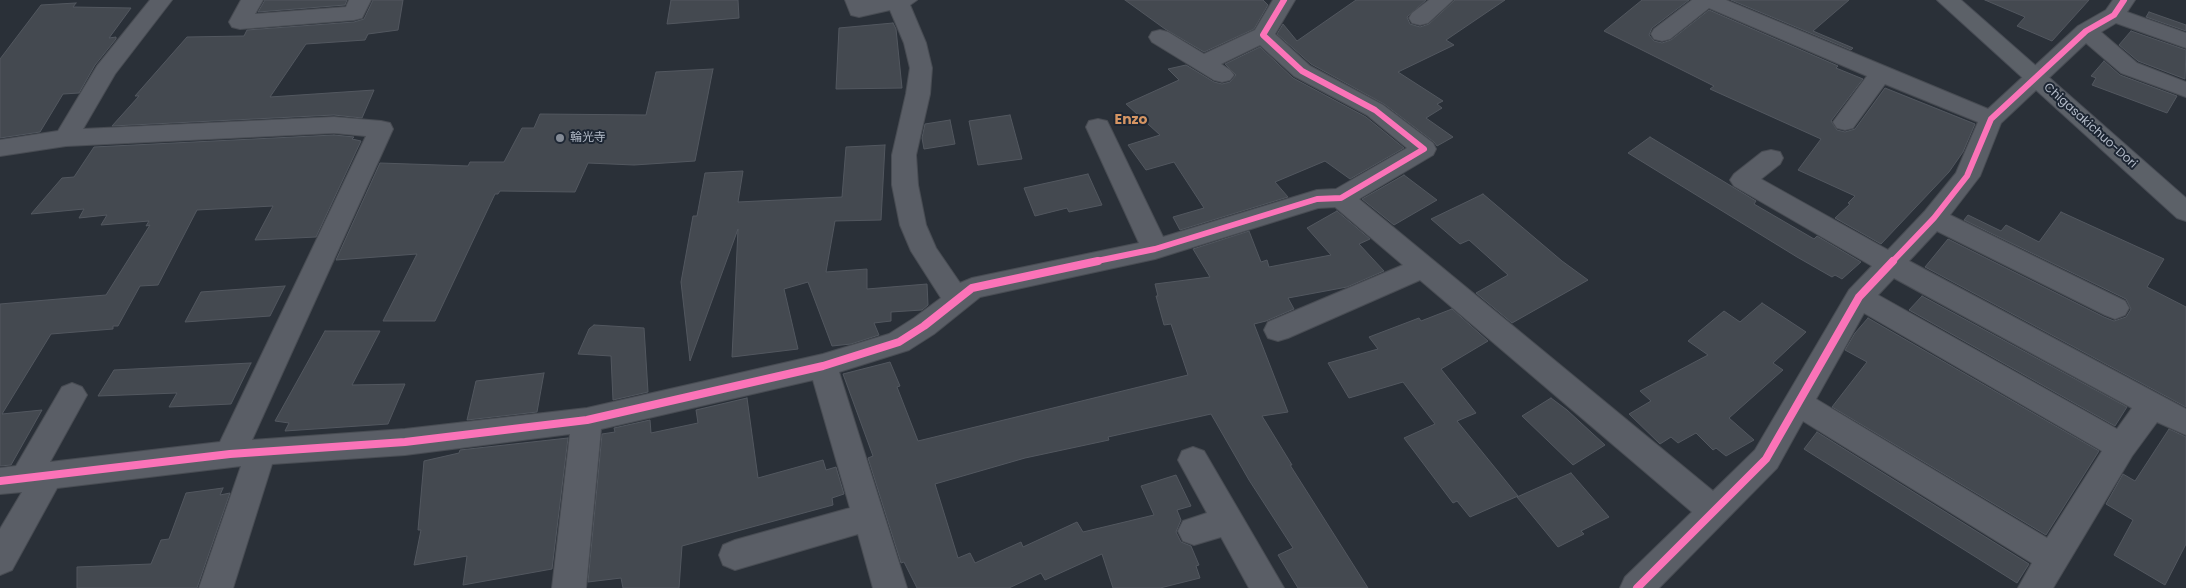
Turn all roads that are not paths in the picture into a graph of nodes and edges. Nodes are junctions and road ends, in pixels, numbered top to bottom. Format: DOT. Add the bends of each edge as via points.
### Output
graph roads {
  1 [pos="161,0"];
  2 [pos="252,0"];
  3 [pos="360,0"];
  4 [pos="856,0"];
  5 [pos="1284,0"];
  6 [pos="1442,0"];
  7 [pos="1706,0"];
  8 [pos="1710,0"];
  9 [pos="1948,0"];
  10 [pos="902,2"];
  11 [pos="2119,7"];
  12 [pos="1420,18"];
  13 [pos="2086,31"];
  14 [pos="1662,34"];
  15 [pos="1263,35"];
  16 [pos="1160,36"];
  17 [pos="2186,41"];
  18 [pos="1881,73"];
  19 [pos="2036,78"];
  20 [pos="2186,90"];
  21 [pos="1991,118"];
  22 [pos="1845,122"];
  23 [pos="1098,127"];
  24 [pos="66,138"];
  25 [pos="0,148"];
  26 [pos="1772,158"];
  27 [pos="1341,198"];
  28 [pos="2186,212"];
  29 [pos="1934,218"];
  30 [pos="1155,250"];
  31 [pos="1891,264"];
  32 [pos="1423,267"];
  33 [pos="1859,297"];
  34 [pos="956,299"];
  35 [pos="2115,308"];
  36 [pos="1278,330"];
  37 [pos="823,366"];
  38 [pos="72,396"];
  39 [pos="1798,403"];
  40 [pos="2152,405"];
  41 [pos="587,420"];
  42 [pos="2186,423"];
  43 [pos="2121,447"];
  44 [pos="261,452"];
  45 [pos="230,454"];
  46 [pos="1194,460"];
  47 [pos="24,478"];
  48 [pos="1714,511"];
  49 [pos="869,517"];
  50 [pos="1228,521"];
  51 [pos="1194,531"];
  52 [pos="736,555"];
  53 [pos="2053,559"];
  54 [pos="0,560"];
  55 [pos="216,588"];
  56 [pos="569,588"];
  57 [pos="890,588"];
  58 [pos="1267,588"];
  59 [pos="1637,588"];
  60 [pos="2035,588"];
  1 -- 24 [label="street" via="105,71"];
  2 -- 3 [label="street" via="240,22 354,13"];
  4 -- 10 [label="street" via="859,10"];
  5 -- 15 [label="street"];
  6 -- 12 [label="street"];
  7 -- 14 [label="street"];
  8 -- 18 [label="street"];
  9 -- 19 [label="main road, Chigasakichuo-Dori"];
  10 -- 34 [label="street" via="921,68 904,155 905,185 913,225 924,251"];
  11 -- 13 [label="street"];
  11 -- 17 [label="street"];
  13 -- 19 [label="street"];
  13 -- 20 [label="street" via="2130,68"];
  15 -- 16 [label="street" via="1213,69"];
  15 -- 27 [label="street" via="1302,71 1375,110 1424,148"];
  18 -- 21 [label="street"];
  18 -- 22 [label="street"];
  19 -- 21 [label="street"];
  19 -- 28 [label="main road, Chigasakichuo-Dori"];
  21 -- 29 [label="street" via="1967,176"];
  23 -- 30 [label="street"];
  24 -- 25 [label="street"];
  24 -- 45 [label="street" via="334,125 381,129"];
  26 -- 31 [label="street" via="1743,180"];
  27 -- 30 [label="street" via="1317,198"];
  27 -- 32 [label="street"];
  29 -- 31 [label="street"];
  29 -- 35 [label="street"];
  30 -- 34 [label="street" via="972,288"];
  31 -- 33 [label="street"];
  31 -- 40 [label="street"];
  32 -- 36 [label="street"];
  32 -- 48 [label="street"];
  33 -- 39 [label="street"];
  33 -- 43 [label="street"];
  34 -- 37 [label="street" via="899,342"];
  37 -- 41 [label="street"];
  37 -- 49 [label="street"];
  38 -- 47 [label="street"];
  39 -- 48 [label="street" via="1766,459"];
  39 -- 53 [label="street"];
  40 -- 42 [label="street"];
  40 -- 43 [label="street"];
  41 -- 44 [label="street" via="405,442"];
  41 -- 56 [label="street"];
  43 -- 53 [label="street"];
  44 -- 45 [label="street"];
  44 -- 55 [label="street"];
  45 -- 47 [label="street"];
  46 -- 50 [label="street"];
  47 -- 54 [label="street"];
  48 -- 59 [label="street"];
  49 -- 52 [label="street"];
  49 -- 57 [label="street"];
  50 -- 51 [label="street"];
  50 -- 58 [label="street"];
  53 -- 60 [label="street"];
}
